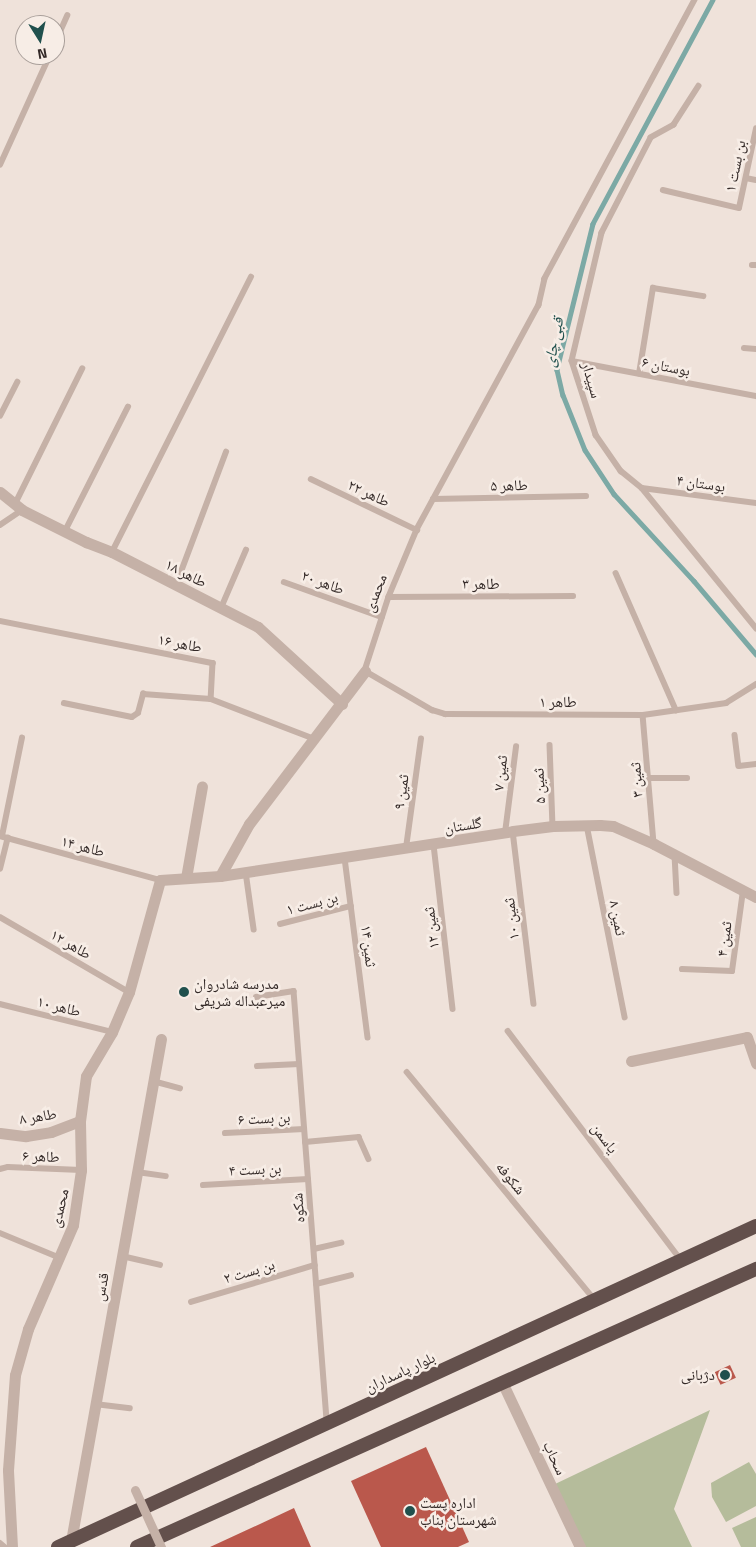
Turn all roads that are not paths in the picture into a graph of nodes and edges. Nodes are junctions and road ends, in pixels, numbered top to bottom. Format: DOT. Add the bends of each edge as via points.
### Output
graph roads {
  1 [pos="695,0"];
  2 [pos="67,16"];
  3 [pos="65,20"];
  4 [pos="45,65"];
  5 [pos="699,86"];
  6 [pos="756,129"];
  7 [pos="0,165"];
  8 [pos="746,178"];
  9 [pos="756,180"];
  10 [pos="663,190"];
  11 [pos="251,277"];
  12 [pos="703,296"];
  13 [pos="744,348"];
  14 [pos="756,349"];
  15 [pos="572,361"];
  16 [pos="82,369"];
  17 [pos="639,374"];
  18 [pos="17,382"];
  19 [pos="756,396"];
  20 [pos="128,407"];
  21 [pos="0,416"];
  22 [pos="226,452"];
  23 [pos="311,479"];
  24 [pos="642,488"];
  25 [pos="0,492"];
  26 [pos="586,496"];
  27 [pos="434,499"];
  28 [pos="756,503"];
  29 [pos="19,507"];
  30 [pos="0,525"];
  31 [pos="417,530"];
  32 [pos="65,532"];
  33 [pos="246,550"];
  34 [pos="112,552"];
  35 [pos="616,573"];
  36 [pos="284,582"];
  37 [pos="176,585"];
  38 [pos="573,596"];
  39 [pos="388,598"];
  40 [pos="221,608"];
  41 [pos="382,617"];
  42 [pos="756,617"];
  43 [pos="746,619"];
  44 [pos="0,621"];
  45 [pos="756,628"];
  46 [pos="366,671"];
  47 [pos="756,684"];
  48 [pos="211,698"];
  49 [pos="64,703"];
  50 [pos="342,704"];
  51 [pos="676,710"];
  52 [pos="644,715"];
  53 [pos="735,735"];
  54 [pos="22,738"];
  55 [pos="312,738"];
  56 [pos="421,739"];
  57 [pos="550,745"];
  58 [pos="516,747"];
  59 [pos="756,764"];
  60 [pos="649,778"];
  61 [pos="687,778"];
  62 [pos="202,786"];
  63 [pos="586,825"];
  64 [pos="554,826"];
  65 [pos="509,832"];
  66 [pos="3,837"];
  67 [pos="654,844"];
  68 [pos="434,845"];
  69 [pos="406,849"];
  70 [pos="675,855"];
  71 [pos="345,858"];
  72 [pos="0,869"];
  73 [pos="246,872"];
  74 [pos="220,876"];
  75 [pos="186,878"];
  76 [pos="160,880"];
  77 [pos="743,890"];
  78 [pos="677,893"];
  79 [pos="756,897"];
  80 [pos="351,906"];
  81 [pos="0,917"];
  82 [pos="280,924"];
  83 [pos="254,929"];
  84 [pos="682,969"];
  85 [pos="129,992"];
  86 [pos="256,997"];
  87 [pos="0,1004"];
  88 [pos="534,1004"];
  89 [pos="453,1009"];
  90 [pos="625,1016"];
  91 [pos="508,1031"];
  92 [pos="112,1032"];
  93 [pos="368,1038"];
  94 [pos="161,1039"];
  95 [pos="755,1057"];
  96 [pos="631,1061"];
  97 [pos="299,1064"];
  98 [pos="257,1066"];
  99 [pos="407,1072"];
  100 [pos="153,1081"];
  101 [pos="180,1088"];
  102 [pos="80,1121"];
  103 [pos="304,1128"];
  104 [pos="0,1133"];
  105 [pos="225,1133"];
  106 [pos="305,1142"];
  107 [pos="369,1159"];
  108 [pos="0,1169"];
  109 [pos="82,1170"];
  110 [pos="137,1172"];
  111 [pos="166,1176"];
  112 [pos="308,1179"];
  113 [pos="203,1185"];
  114 [pos="756,1226"];
  115 [pos="0,1233"];
  116 [pos="342,1243"];
  117 [pos="314,1249"];
  118 [pos="122,1256"];
  119 [pos="58,1257"];
  120 [pos="681,1260"];
  121 [pos="315,1264"];
  122 [pos="160,1265"];
  123 [pos="756,1269"];
  124 [pos="351,1275"];
  125 [pos="316,1284"];
  126 [pos="595,1300"];
  127 [pos="191,1302"];
  128 [pos="502,1382"];
  129 [pos="95,1404"];
  130 [pos="130,1408"];
  131 [pos="328,1424"];
  132 [pos="4,1469"];
  133 [pos="136,1490"];
  134 [pos="0,1543"];
  135 [pos="64,1544"];
  136 [pos="4,1547"];
  137 [pos="12,1547"];
  138 [pos="137,1547"];
  139 [pos="161,1547"];
  140 [pos="580,1547"];
  1 -- 27 [label="lane, محمدی" via="545,279 539,305"];
  2 -- 3 [label="lane"];
  4 -- 7 [label="lane"];
  5 -- 15 [label="lane, سپیدار" via="674,125 651,138 602,233"];
  6 -- 8 [label="lane, بن بست ۱"];
  8 -- 9 [label="lane"];
  8 -- 10 [label="lane, بن بست ۱" via="739,208"];
  11 -- 34 [label="lane"];
  12 -- 17 [label="lane" via="652,288"];
  13 -- 14 [label="lane"];
  15 -- 17 [label="lane, بوستان ۶"];
  15 -- 24 [label="lane, سپیدار" via="596,435 621,471"];
  16 -- 29 [label="lane"];
  17 -- 19 [label="lane, بوستان ۶"];
  18 -- 21 [label="lane"];
  20 -- 32 [label="lane"];
  22 -- 37 [label="lane"];
  23 -- 31 [label="lane, طاهر ۲۲"];
  24 -- 28 [label="lane, بوستان ۴"];
  24 -- 43 [label="lane, سپیدار"];
  25 -- 29 [label="street, طاهر ۱۸"];
  26 -- 27 [label="lane, طاهر ۵"];
  27 -- 31 [label="lane, محمدی"];
  29 -- 30 [label="lane"];
  29 -- 32 [label="street, طاهر ۱۸"];
  31 -- 39 [label="lane, محمدی"];
  32 -- 34 [label="street, طاهر ۱۸"];
  33 -- 40 [label="lane"];
  34 -- 37 [label="street, طاهر ۱۸"];
  35 -- 51 [label="lane"];
  36 -- 41 [label="lane, طاهر ۲۰"];
  37 -- 40 [label="street, طاهر ۱۸"];
  38 -- 39 [label="lane, طاهر ۳"];
  39 -- 41 [label="lane, محمدی"];
  40 -- 50 [label="street, طاهر ۱۸" via="258,626"];
  41 -- 46 [label="lane, محمدی"];
  42 -- 43 [label="lane"];
  43 -- 45 [label="lane, سپیدار"];
  44 -- 48 [label="lane, طاهر ۱۶" via="213,663"];
  46 -- 50 [label="street, محمدی"];
  46 -- 52 [label="lane, طاهر ۱" via="432,710 445,714"];
  47 -- 51 [label="lane, طاهر ۱" via="726,703"];
  48 -- 49 [label="lane" via="143,694 138,713 132,717"];
  48 -- 55 [label="lane"];
  50 -- 55 [label="street, محمدی"];
  51 -- 52 [label="lane, طاهر ۱"];
  52 -- 60 [label="lane, ثمین ۳"];
  53 -- 59 [label="lane" via="740,766"];
  54 -- 66 [label="lane"];
  55 -- 74 [label="street, محمدی" via="249,824"];
  56 -- 69 [label="lane, ثمین ۹"];
  57 -- 64 [label="lane, ثمین ۵"];
  58 -- 65 [label="lane, ثمین ۷"];
  60 -- 61 [label="lane"];
  60 -- 67 [label="lane, ثمین ۳"];
  62 -- 75 [label="street"];
  63 -- 64 [label="street, گلستان"];
  63 -- 67 [label="street, گلستان" via="613,826"];
  63 -- 90 [label="lane, ثمین ۸"];
  64 -- 65 [label="street, گلستان"];
  65 -- 68 [label="street, گلستان"];
  65 -- 88 [label="lane, ثمین ۱۰"];
  66 -- 72 [label="lane"];
  66 -- 76 [label="lane, طاهر ۱۴"];
  67 -- 70 [label="street, گلستان"];
  68 -- 69 [label="street, گلستان"];
  68 -- 89 [label="lane, ثمین ۱۲"];
  69 -- 71 [label="street, گلستان"];
  70 -- 77 [label="street, گلستان"];
  70 -- 78 [label="lane"];
  71 -- 73 [label="street, گلستان"];
  71 -- 80 [label="lane, ثمین ۱۴"];
  73 -- 74 [label="street, گلستان"];
  73 -- 83 [label="lane"];
  74 -- 75 [label="street, گلستان"];
  75 -- 76 [label="street, گلستان"];
  76 -- 85 [label="street, محمدی"];
  77 -- 79 [label="street, گلستان"];
  77 -- 84 [label="lane, ثمین ۴" via="732,971"];
  80 -- 82 [label="lane, بن بست ۱"];
  80 -- 93 [label="lane, ثمین ۱۴"];
  81 -- 85 [label="lane, طاهر ۱۲"];
  85 -- 92 [label="street, محمدی"];
  86 -- 97 [label="lane, شکوه" via="294,991"];
  87 -- 92 [label="lane, طاهر ۱۰"];
  91 -- 120 [label="lane, یاسمن"];
  92 -- 102 [label="street, محمدی" via="86,1076"];
  94 -- 100 [label="street, قدس"];
  95 -- 96 [label="street" via="747,1037"];
  97 -- 98 [label="lane"];
  97 -- 103 [label="lane, شکوه"];
  99 -- 126 [label="lane, شکوفه"];
  100 -- 101 [label="lane"];
  100 -- 110 [label="street, قدس"];
  102 -- 104 [label="street, طاهر ۸" via="51,1132 26,1136"];
  102 -- 109 [label="street, محمدی"];
  103 -- 105 [label="lane, بن بست ۶"];
  103 -- 106 [label="lane, شکوه"];
  106 -- 107 [label="lane" via="359,1136"];
  106 -- 112 [label="lane, شکوه"];
  108 -- 109 [label="lane, طاهر ۶"];
  109 -- 119 [label="street, محمدی" via="73,1225"];
  110 -- 111 [label="lane"];
  110 -- 118 [label="street, قدس"];
  112 -- 113 [label="lane, بن بست ۴"];
  112 -- 117 [label="lane, شکوه"];
  114 -- 120 [label="highway, بلوار پاسداران"];
  115 -- 119 [label="lane"];
  116 -- 117 [label="lane"];
  117 -- 121 [label="lane, شکوه"];
  118 -- 122 [label="lane"];
  118 -- 129 [label="street, قدس"];
  119 -- 132 [label="street, محمدی" via="28,1329 15,1375"];
  120 -- 126 [label="highway, بلوار پاسداران"];
  121 -- 125 [label="lane, شکوه"];
  121 -- 127 [label="lane, بن بست ۲"];
  123 -- 128 [label="highway"];
  124 -- 125 [label="lane"];
  125 -- 131 [label="lane, شکوه"];
  126 -- 131 [label="highway, بلوار پاسداران"];
  128 -- 138 [label="highway"];
  128 -- 140 [label="street, سحاب"];
  129 -- 130 [label="lane"];
  129 -- 135 [label="street, قدس"];
  131 -- 135 [label="highway, بلوار پاسداران"];
  132 -- 137 [label="street, محمدی"];
  133 -- 139 [label="street, bridge"];
  134 -- 136 [label="lane"];
}
